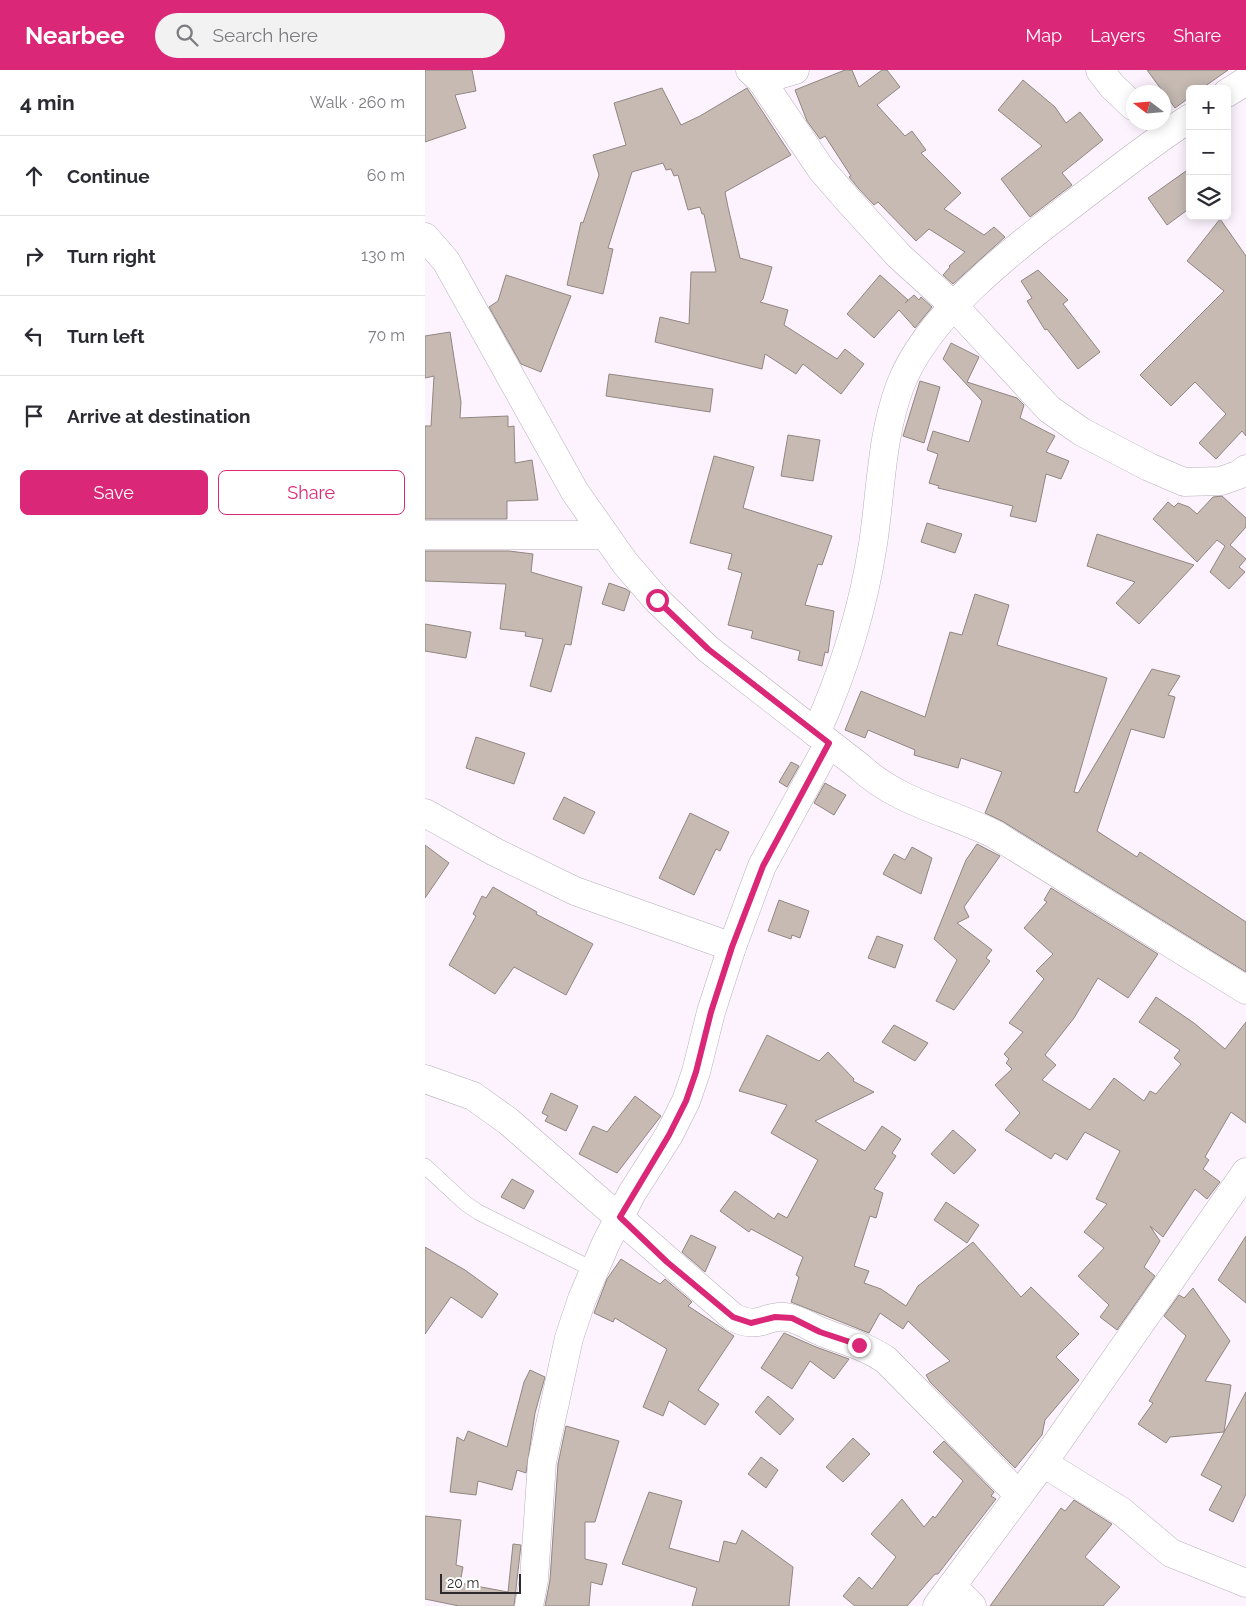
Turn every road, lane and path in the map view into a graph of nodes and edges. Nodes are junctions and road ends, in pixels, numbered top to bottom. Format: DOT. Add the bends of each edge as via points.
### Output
graph roads {
  1 [pos="795,70"];
  2 [pos="1100,70"];
  3 [pos="755,75"];
  4 [pos="1246,81"];
  5 [pos="1231,90"];
  6 [pos="1126,99"];
  7 [pos="1186,119"];
  8 [pos="1171,124"];
  9 [pos="1156,130"];
  10 [pos="425,237"];
  11 [pos="953,305"];
  12 [pos="1246,469"];
  13 [pos="425,535"];
  14 [pos="604,535"];
  15 [pos="823,738"];
  16 [pos="425,813"];
  17 [pos="732,947"];
  18 [pos="1246,990"];
  19 [pos="425,1079"];
  20 [pos="425,1166"];
  21 [pos="1246,1172"];
  22 [pos="620,1217"];
  23 [pos="594,1270"];
  24 [pos="1043,1463"];
  25 [pos="1019,1495"];
  26 [pos="1246,1583"];
  27 [pos="944,1596"];
  28 [pos="529,1606"];
  29 [pos="972,1606"];
  1 -- 3 [label="street"];
  2 -- 6 [label="street"];
  3 -- 11 [label="street" via="821,169 899,256"];
  4 -- 5 [label="street"];
  7 -- 8 [label="street"];
  9 -- 11 [label="street"];
  10 -- 14 [label="street" via="446,261 575,492"];
  11 -- 12 [label="street" via="1049,409 1082,432 1184,482 1221,481"];
  11 -- 15 [label="street" via="933,328 900,385 885,441 873,543 861,607 829,703"];
  13 -- 14 [label="street"];
  14 -- 15 [label="street" via="677,621"];
  15 -- 17 [label="street" via="763,866"];
  15 -- 18 [label="street" via="875,782 994,834"];
  16 -- 17 [label="street" via="575,891"];
  17 -- 22 [label="street" via="686,1101"];
  19 -- 22 [label="street" via="473,1096"];
  20 -- 23 [label="lane" via="478,1212"];
  21 -- 24 [label="street"];
  22 -- 23 [label="street"];
  22 -- 25 [label="street" via="667,1262 733,1317 751,1323 775,1317 792,1318 820,1332 859,1345 886,1360"];
  23 -- 28 [label="street" via="569,1338 542,1462 534,1579"];
  24 -- 25 [label="street"];
  24 -- 26 [label="street" via="1121,1511 1171,1553"];
  25 -- 27 [label="street"];
  27 -- 29 [label="street"];
}
